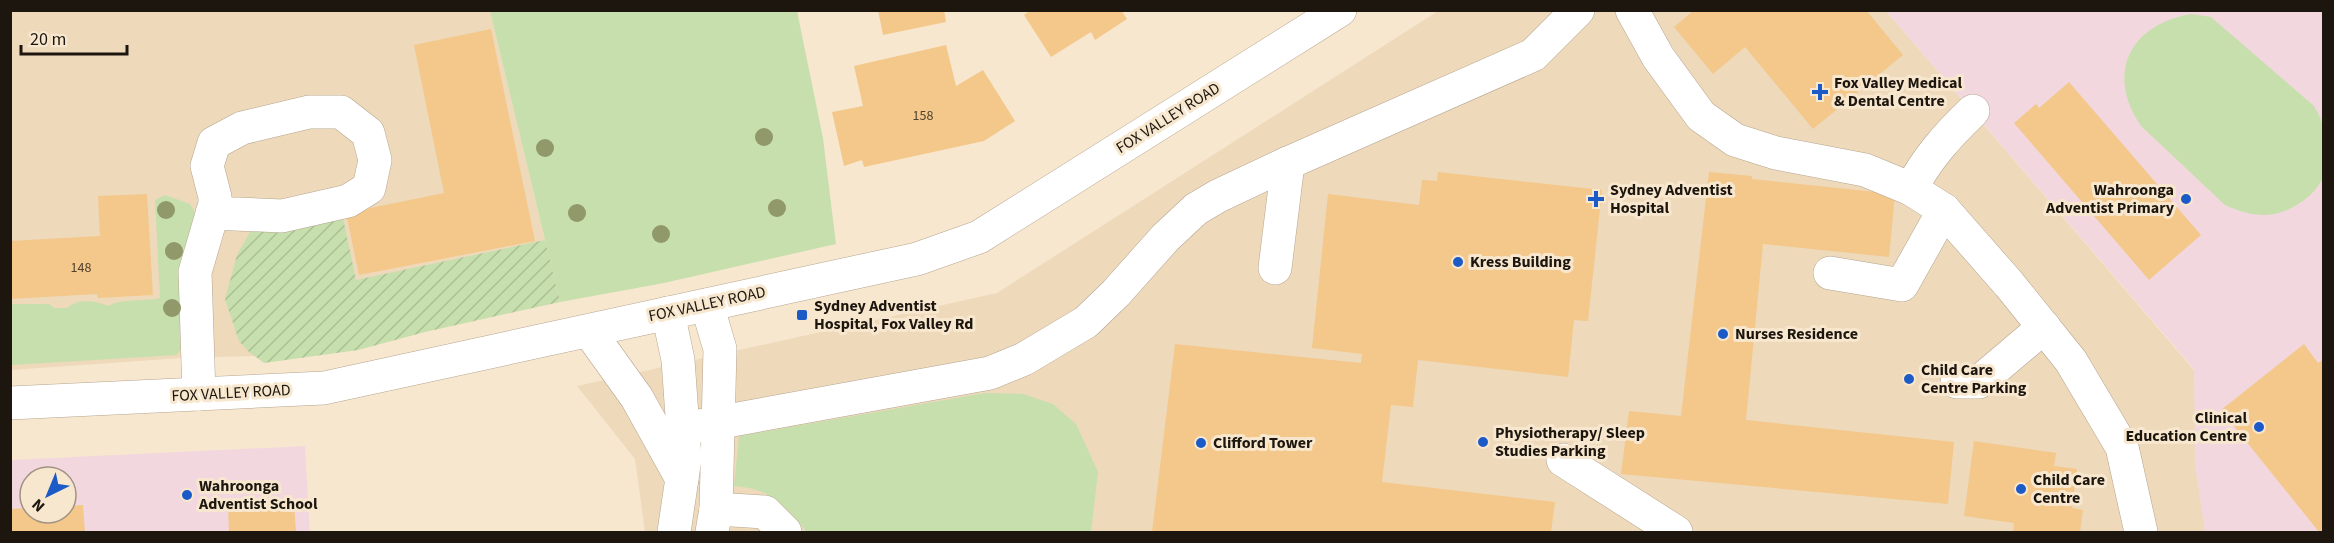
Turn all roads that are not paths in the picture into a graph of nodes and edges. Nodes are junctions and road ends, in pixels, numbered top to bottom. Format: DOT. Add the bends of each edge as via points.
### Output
graph roads {
  1 [pos="1340,10"];
  2 [pos="1578,10"];
  3 [pos="1632,10"];
  4 [pos="1972,111"];
  5 [pos="1288,163"];
  6 [pos="1911,189"];
  7 [pos="213,205"];
  8 [pos="1944,210"];
  9 [pos="1275,268"];
  10 [pos="1830,273"];
  11 [pos="707,305"];
  12 [pos="668,313"];
  13 [pos="2044,327"];
  14 [pos="589,331"];
  15 [pos="1957,382"];
  16 [pos="199,394"];
  17 [pos="10,403"];
  18 [pos="717,421"];
  19 [pos="683,429"];
  20 [pos="1563,460"];
  21 [pos="682,479"];
  22 [pos="714,521"];
  23 [pos="675,532"];
  24 [pos="785,532"];
  25 [pos="1676,532"];
  26 [pos="2141,532"];
  1 -- 11 [label="main road, FOX VALLEY ROAD" via="979,237 917,259"];
  2 -- 5 [label="main road" via="1533,55"];
  3 -- 6 [label="main road" via="1658,57 1701,116 1735,140 1776,153 1866,170"];
  4 -- 6 [label="main road" via="1943,140"];
  5 -- 9 [label="main road"];
  5 -- 18 [label="main road" via="1196,209 1086,322 1024,359 990,373"];
  6 -- 8 [label="main road"];
  7 -- 7 [label="main road" via="207,166 214,143 242,128 309,112 341,112 368,134 375,160 369,188 348,201 282,216"];
  7 -- 16 [label="main road" via="195,272"];
  8 -- 10 [label="main road" via="1902,285"];
  8 -- 13 [label="main road"];
  11 -- 12 [label="main road, FOX VALLEY ROAD"];
  11 -- 18 [label="main road" via="720,349"];
  12 -- 14 [label="main road, FOX VALLEY ROAD"];
  12 -- 19 [label="main road" via="678,360"];
  13 -- 15 [label="main road" via="1979,382"];
  13 -- 26 [label="main road" via="2071,361 2122,447"];
  14 -- 16 [label="main road, FOX VALLEY ROAD" via="324,388"];
  14 -- 21 [label="main road" via="637,398"];
  16 -- 17 [label="main road, FOX VALLEY ROAD"];
  18 -- 19 [label="main road"];
  18 -- 22 [label="main road"];
  19 -- 21 [label="main road"];
  20 -- 25 [label="main road"];
  21 -- 23 [label="main road"];
  22 -- 24 [label="main road" via="765,512"];
}
